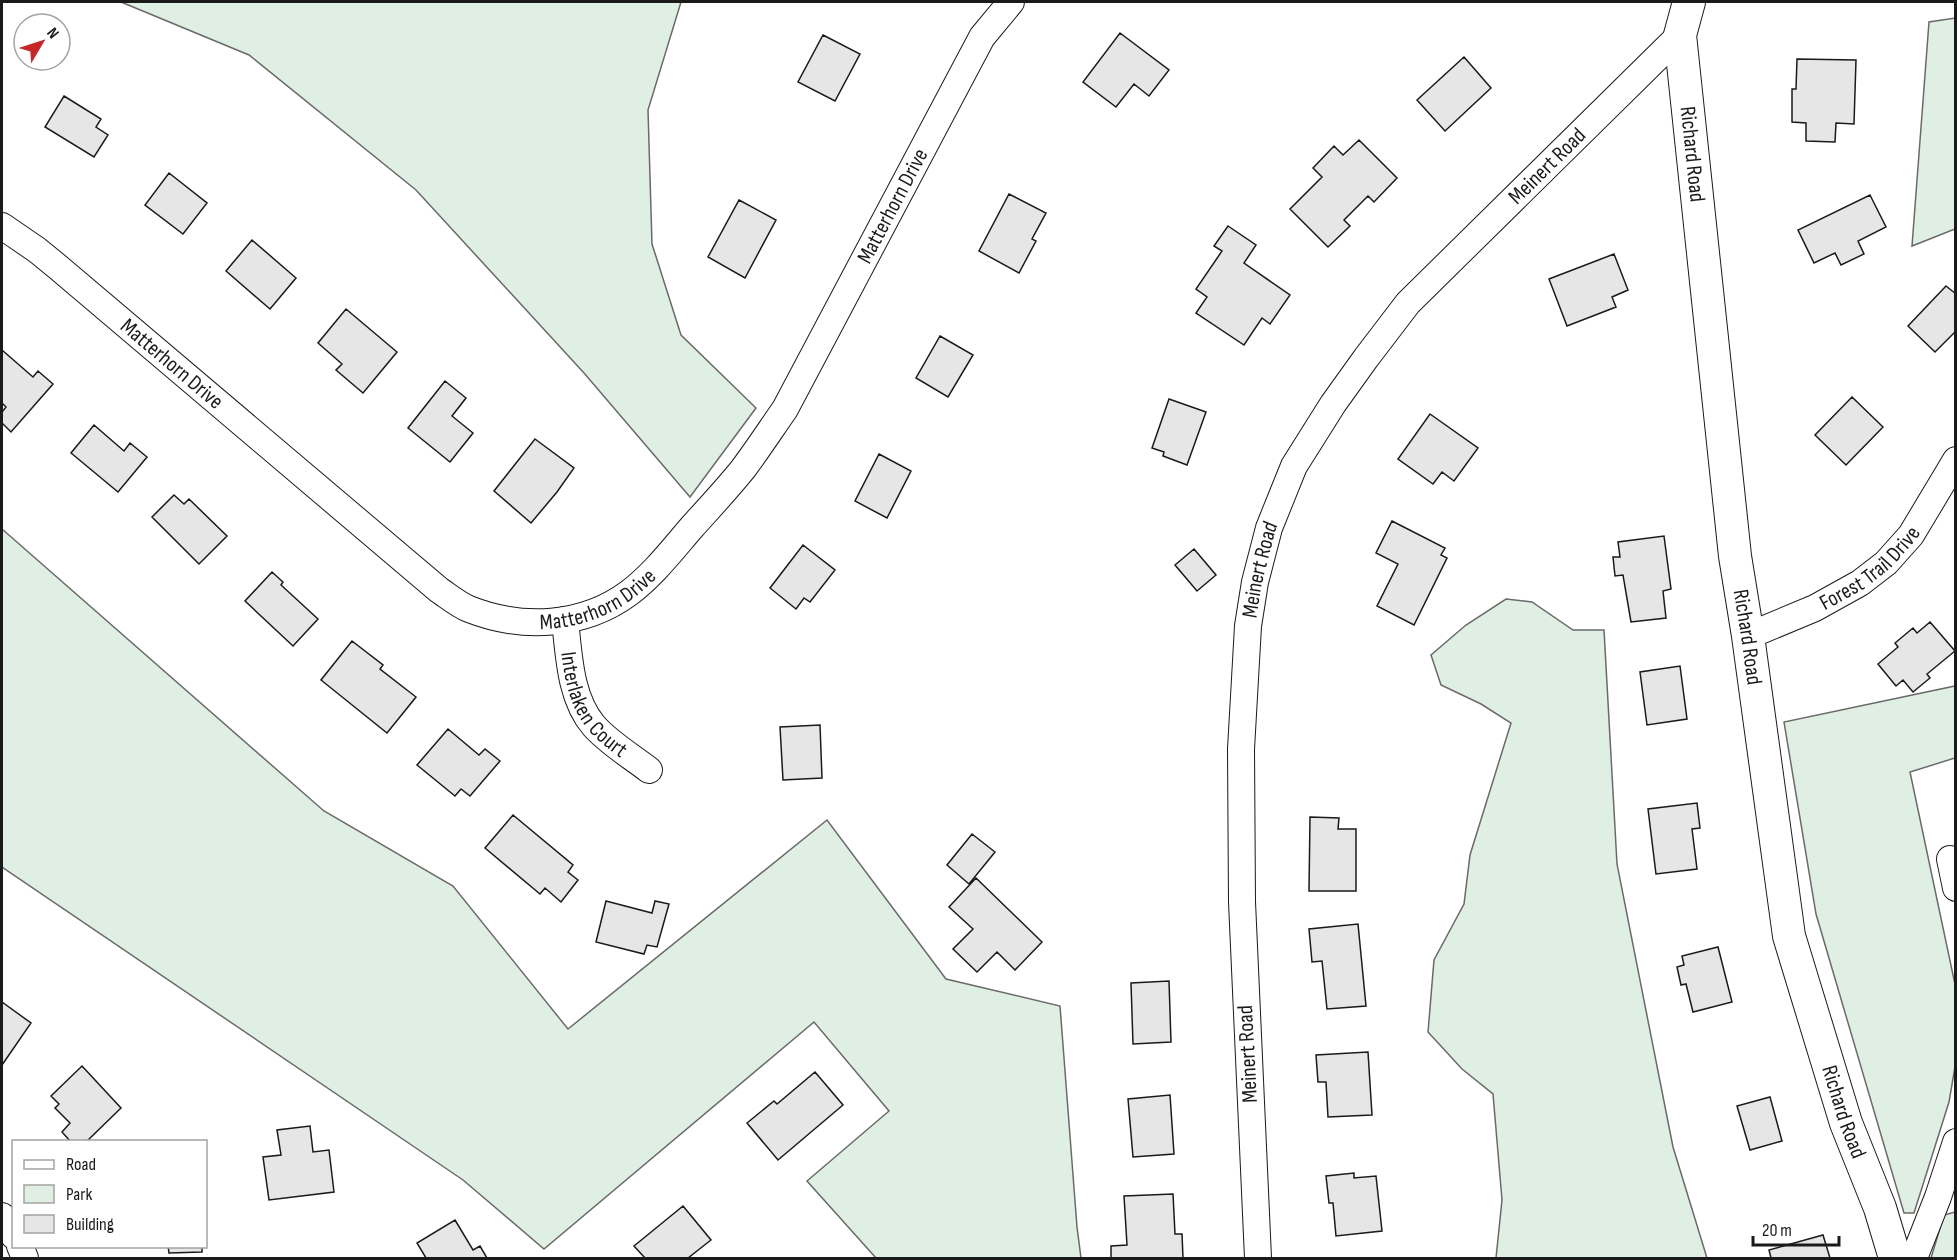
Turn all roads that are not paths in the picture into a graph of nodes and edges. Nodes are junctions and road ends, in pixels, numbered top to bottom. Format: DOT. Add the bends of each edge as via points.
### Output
graph roads {
  1 [pos="1011,2"];
  2 [pos="1689,2"];
  3 [pos="1680,35"];
  4 [pos="2,226"];
  5 [pos="1956,460"];
  6 [pos="565,620"];
  7 [pos="1748,636"];
  8 [pos="649,770"];
  9 [pos="1950,859"];
  10 [pos="1956,888"];
  11 [pos="1956,1142"];
  12 [pos="2,1216"];
  13 [pos="12,1233"];
  14 [pos="1258,1258"];
  15 [pos="1895,1258"];
  16 [pos="1914,1258"];
  1 -- 6 [label="street, Matterhorn Drive" via="982,37 785,409 742,470 643,581 610,606"];
  2 -- 3 [label="street, Richard Road"];
  3 -- 7 [label="street, Richard Road" via="1733,544"];
  3 -- 14 [label="street, Meinert Road" via="1408,303 1294,466 1269,528 1248,626 1241,749 1242,902"];
  4 -- 6 [label="street, Matterhorn Drive" via="68,275 439,590 467,608 497,618 524,623"];
  5 -- 7 [label="street, Forest Trail Drive" via="1911,535 1886,563 1815,608"];
  6 -- 8 [label="street, Interlaken Court" via="570,672 580,703 594,726"];
  7 -- 15 [label="street, Richard Road" via="1789,936 1846,1123"];
  9 -- 10 [label="street"];
  11 -- 16 [label="street"];
  12 -- 13 [label="street"];
}
